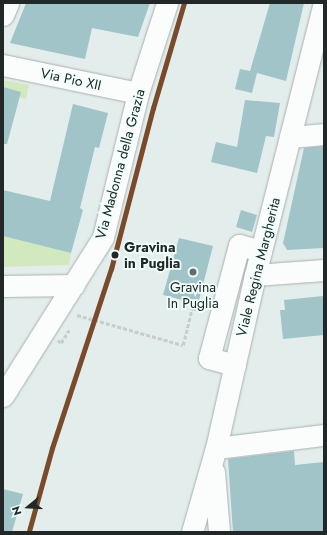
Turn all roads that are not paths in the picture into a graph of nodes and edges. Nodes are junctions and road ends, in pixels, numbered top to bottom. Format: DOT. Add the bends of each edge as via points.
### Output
graph roads {
  1 [pos="8,3"];
  2 [pos="168,3"];
  3 [pos="324,3"];
  4 [pos="3,14"];
  5 [pos="3,65"];
  6 [pos="138,92"];
  7 [pos="324,134"];
  8 [pos="290,137"];
  9 [pos="262,251"];
  10 [pos="324,270"];
  11 [pos="255,275"];
  12 [pos="74,285"];
  13 [pos="3,286"];
  14 [pos="235,365"];
  15 [pos="3,396"];
  16 [pos="324,435"];
  17 [pos="214,453"];
  18 [pos="192,532"];
  19 [pos="219,532"];
  1 -- 4 [label="street"];
  2 -- 6 [label="street, Via Madonna della Grazia"];
  3 -- 8 [label="street, Viale Regina Margherita"];
  5 -- 6 [label="street, Via Pio XII"];
  6 -- 12 [label="street, Via Madonna della Grazia" via="103,237"];
  7 -- 8 [label="street"];
  8 -- 9 [label="street, Viale Regina Margherita"];
  9 -- 11 [label="street, Viale Regina Margherita"];
  9 -- 14 [label="street" via="239,245 209,358"];
  10 -- 11 [label="street"];
  11 -- 14 [label="street, Viale Regina Margherita"];
  12 -- 13 [label="street"];
  12 -- 15 [label="street, Via Madonna della Grazia"];
  14 -- 17 [label="street, Viale Regina Margherita"];
  16 -- 17 [label="street"];
  17 -- 18 [label="street, Viale Regina Margherita"];
  17 -- 19 [label="street"];
}
